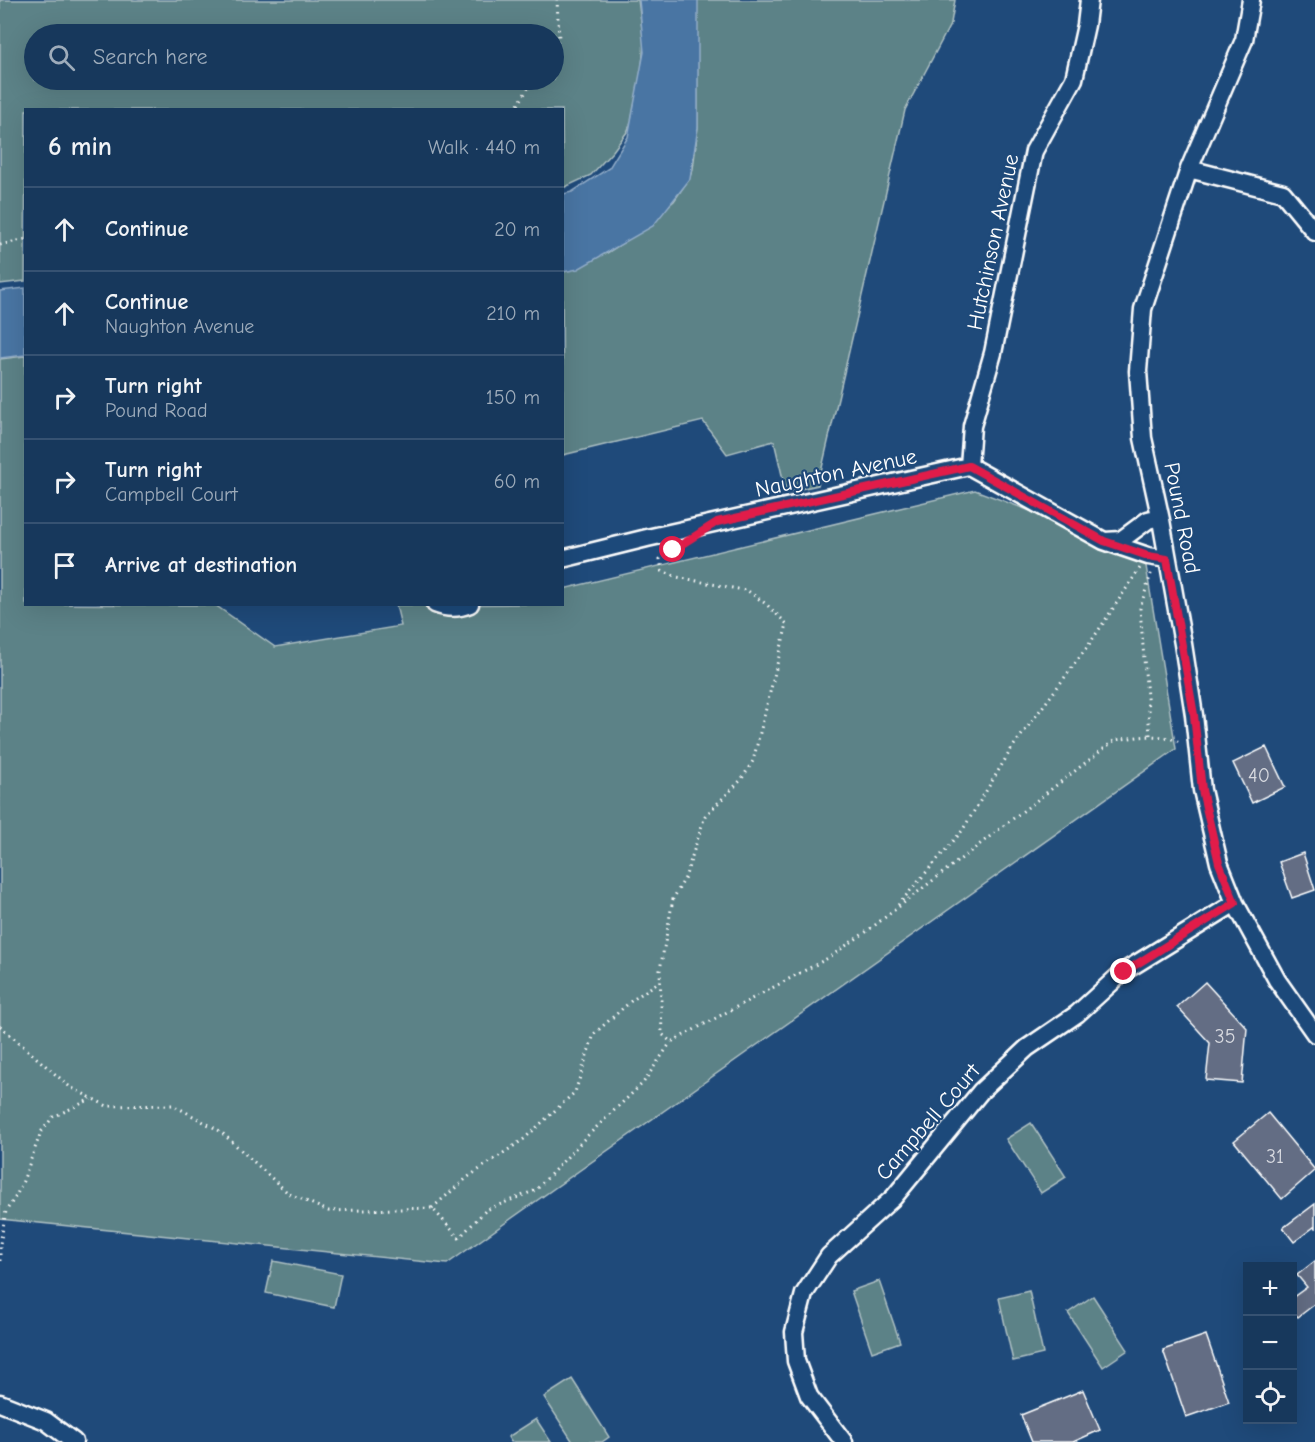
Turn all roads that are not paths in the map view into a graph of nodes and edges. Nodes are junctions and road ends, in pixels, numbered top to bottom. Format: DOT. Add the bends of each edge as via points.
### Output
graph roads {
  1 [pos="1089,0"];
  2 [pos="1251,0"];
  3 [pos="1189,169"];
  4 [pos="1315,232"];
  5 [pos="969,466"];
  6 [pos="1160,517"];
  7 [pos="1104,541"];
  8 [pos="1157,558"];
  9 [pos="564,559"];
  10 [pos="440,606"];
  11 [pos="465,606"];
  12 [pos="1235,903"];
  13 [pos="1315,1034"];
  14 [pos="0,1404"];
  15 [pos="74,1442"];
  16 [pos="844,1442"];
  1 -- 5 [label="street, Hutchinson Avenue" via="1074,79 1034,151 993,353 972,426"];
  2 -- 3 [label="street, Pound Road" via="1244,40"];
  3 -- 4 [label="street" via="1283,193"];
  3 -- 6 [label="street, Pound Road" via="1143,309 1138,371 1143,438"];
  5 -- 7 [label="street"];
  5 -- 9 [label="street, Naughton Avenue"];
  6 -- 7 [label="street" via="1148,520 1121,540"];
  6 -- 8 [label="street, Pound Road"];
  7 -- 8 [label="street"];
  8 -- 12 [label="street, Pound Road" via="1183,644 1202,790 1219,863"];
  10 -- 11 [label="street"];
  12 -- 13 [label="street, Pound Road" via="1277,980"];
  12 -- 16 [label="street, Campbell Court" via="1124,972 1077,1014 1027,1048 981,1091 894,1197 829,1256 804,1294 794,1332 796,1361 809,1396"];
  14 -- 15 [label="street" via="46,1421"];
}
